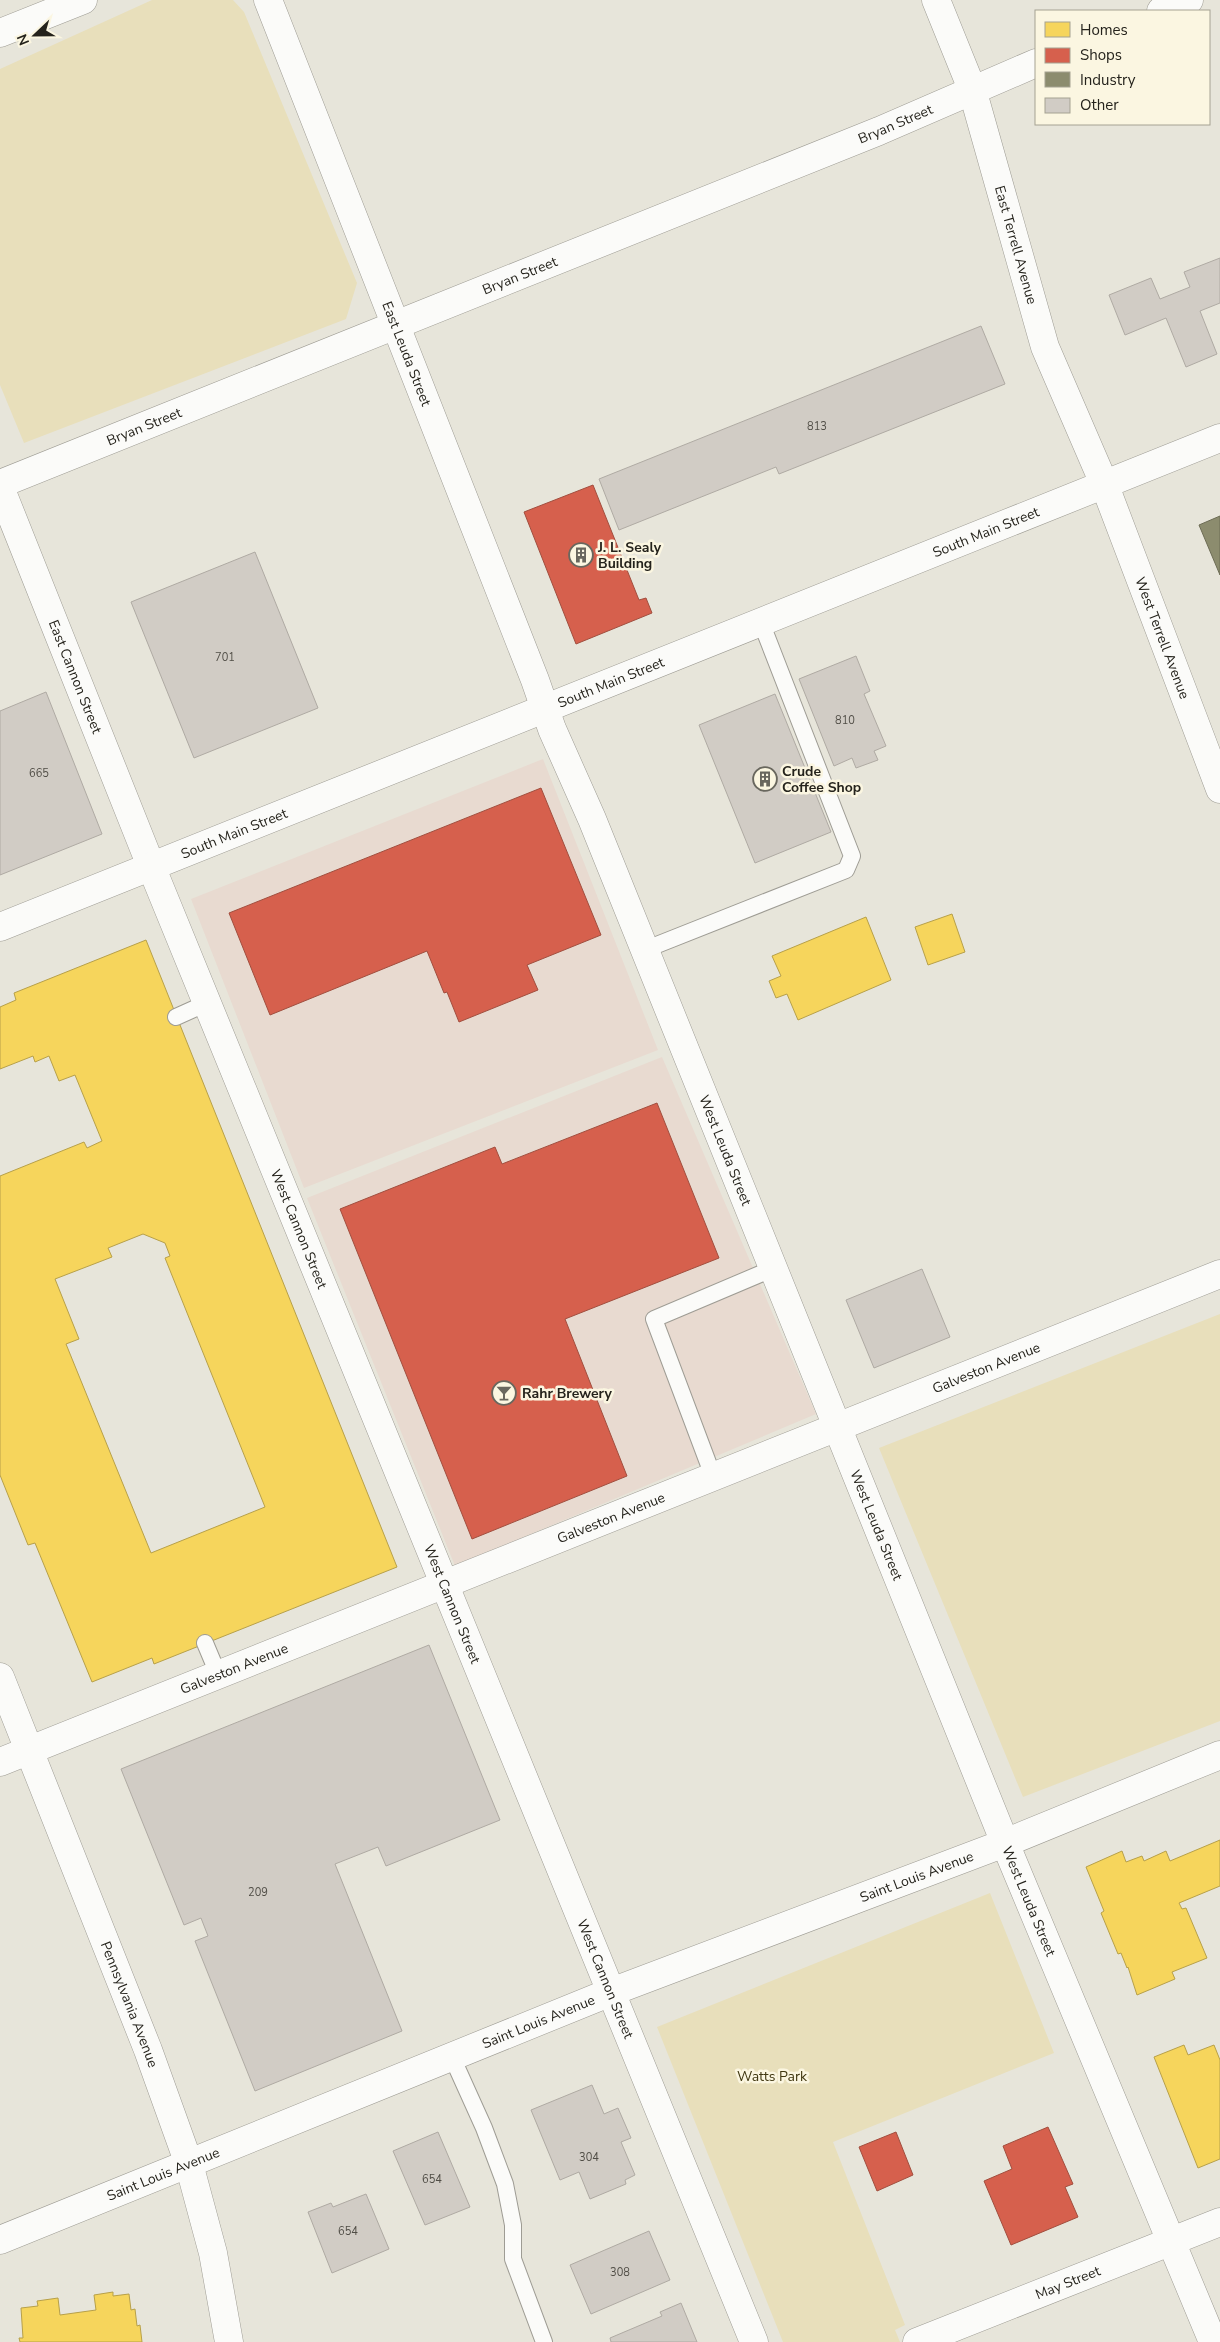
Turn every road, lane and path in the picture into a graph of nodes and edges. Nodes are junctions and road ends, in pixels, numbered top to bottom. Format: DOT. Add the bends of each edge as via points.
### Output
graph roads {
  1 [pos="83,0"];
  2 [pos="268,0"];
  3 [pos="936,0"];
  4 [pos="1189,0"];
  5 [pos="1164,10"];
  6 [pos="0,33"];
  7 [pos="1035,62"];
  8 [pos="972,89"];
  9 [pos="395,324"];
  10 [pos="1220,438"];
  11 [pos="0,485"];
  12 [pos="1105,486"];
  13 [pos="761,622"];
  14 [pos="546,707"];
  15 [pos="1220,789"];
  16 [pos="151,866"];
  17 [pos="0,927"];
  18 [pos="644,950"];
  19 [pos="207,1004"];
  20 [pos="176,1017"];
  21 [pos="772,1269"];
  22 [pos="1220,1274"];
  23 [pos="836,1427"];
  24 [pos="714,1476"];
  25 [pos="444,1583"];
  26 [pos="206,1643"];
  27 [pos="218,1674"];
  28 [pos="0,1677"];
  29 [pos="29,1749"];
  30 [pos="1220,1755"];
  31 [pos="0,1762"];
  32 [pos="1005,1842"];
  33 [pos="611,1992"];
  34 [pos="452,2057"];
  35 [pos="189,2164"];
  36 [pos="1220,2222"];
  37 [pos="0,2240"];
  38 [pos="1172,2242"];
  39 [pos="229,2342"];
  40 [pos="544,2342"];
  41 [pos="754,2342"];
  42 [pos="917,2342"];
  43 [pos="1213,2342"];
  1 -- 6 [label="street"];
  2 -- 9 [label="street, East Leuda Street"];
  3 -- 8 [label="street, East Terrell Avenue"];
  4 -- 5 [label="street"];
  7 -- 8 [label="street, Bryan Street"];
  8 -- 9 [label="street, Bryan Street" via="879,131"];
  8 -- 12 [label="street, East Terrell Avenue" via="1045,347"];
  9 -- 11 [label="street, Bryan Street"];
  9 -- 14 [label="street, East Leuda Street"];
  10 -- 12 [label="street, South Main Street"];
  11 -- 16 [label="street, East Cannon Street"];
  12 -- 13 [label="street, South Main Street"];
  12 -- 15 [label="street, West Terrell Avenue"];
  13 -- 14 [label="street, South Main Street"];
  13 -- 18 [label="lane" via="852,856 846,870"];
  14 -- 16 [label="street, South Main Street"];
  14 -- 18 [label="street, West Leuda Street" via="552,729"];
  16 -- 17 [label="street, South Main Street"];
  16 -- 19 [label="street, West Cannon Street"];
  18 -- 21 [label="street, West Leuda Street"];
  19 -- 20 [label="lane"];
  19 -- 25 [label="street, West Cannon Street"];
  21 -- 23 [label="street, West Leuda Street"];
  21 -- 24 [label="lane" via="654,1319"];
  22 -- 23 [label="street, Galveston Avenue"];
  23 -- 24 [label="street, Galveston Avenue"];
  23 -- 32 [label="street, West Leuda Street"];
  24 -- 25 [label="street, Galveston Avenue"];
  25 -- 27 [label="street, Galveston Avenue"];
  25 -- 33 [label="street, West Cannon Street"];
  26 -- 27 [label="lane"];
  27 -- 29 [label="street, Galveston Avenue"];
  28 -- 29 [label="street, Pennsylvania Avenue"];
  29 -- 31 [label="street, Galveston Avenue"];
  29 -- 35 [label="street, Pennsylvania Avenue" via="148,2050"];
  30 -- 32 [label="street, Saint Louis Avenue"];
  32 -- 33 [label="street, Saint Louis Avenue"];
  32 -- 38 [label="street, West Leuda Street"];
  33 -- 34 [label="street, Saint Louis Avenue"];
  33 -- 41 [label="street, West Cannon Street"];
  34 -- 35 [label="street, Saint Louis Avenue"];
  34 -- 40 [label="lane" via="505,2184 513,2225 513,2259"];
  35 -- 37 [label="street, Saint Louis Avenue"];
  35 -- 39 [label="street, Pennsylvania Avenue" via="213,2253"];
  36 -- 38 [label="street, May Street"];
  38 -- 42 [label="street, May Street"];
  38 -- 43 [label="street, West Leuda Street"];
}
